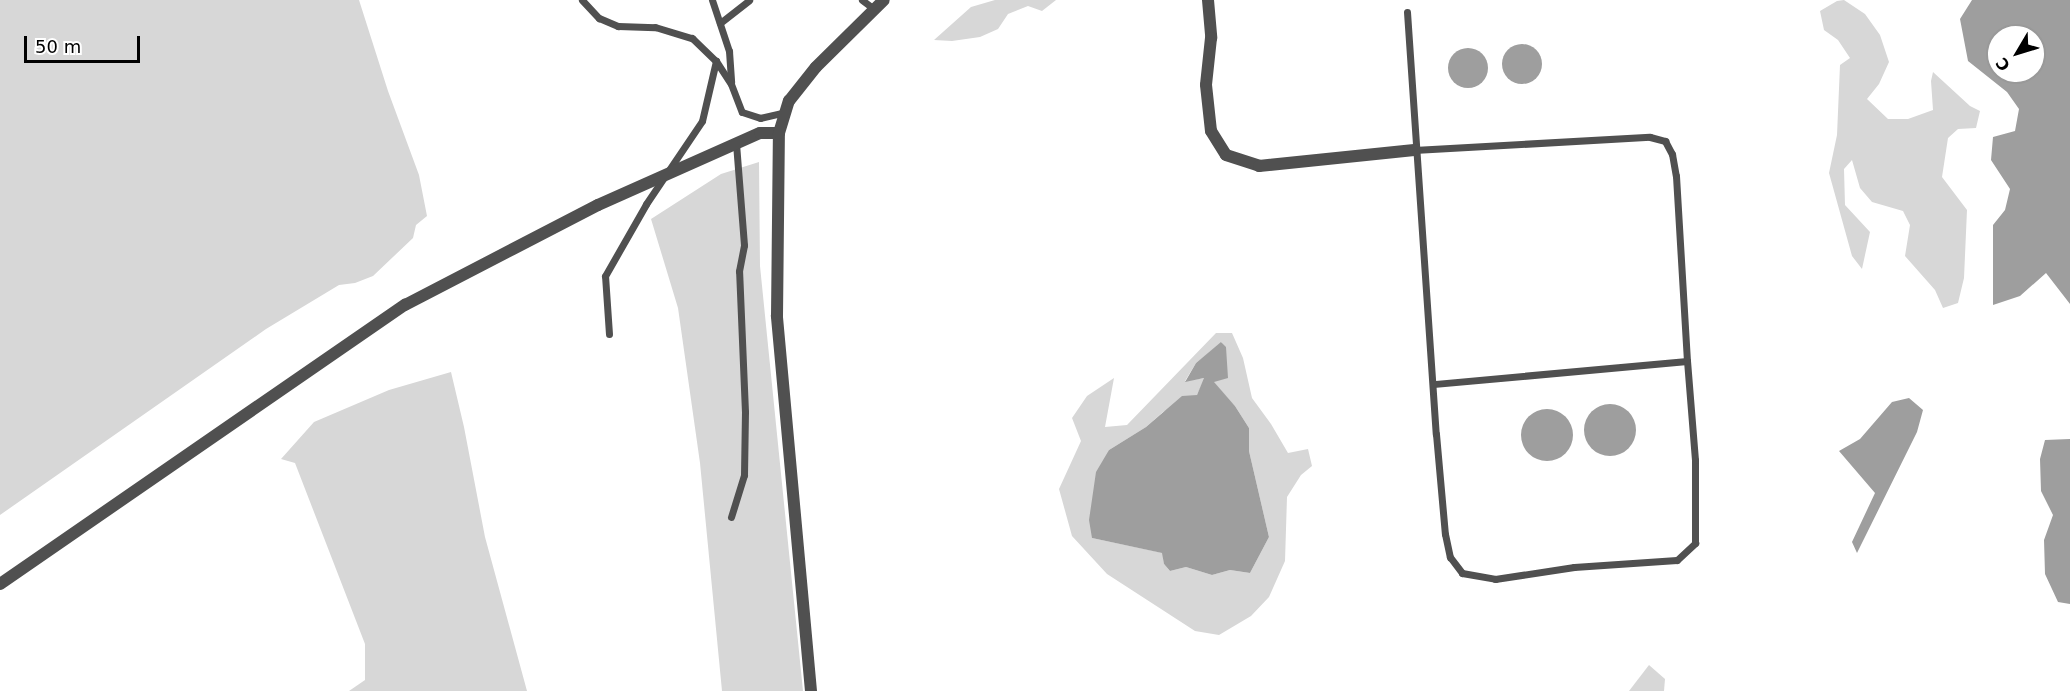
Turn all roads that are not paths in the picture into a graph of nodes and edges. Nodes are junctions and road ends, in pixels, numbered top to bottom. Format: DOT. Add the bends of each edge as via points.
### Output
graph roads {
  1 [pos="582,0"];
  2 [pos="712,0"];
  3 [pos="749,0"];
  4 [pos="862,0"];
  5 [pos="1208,0"];
  6 [pos="879,4"];
  7 [pos="1407,12"];
  8 [pos="720,23"];
  9 [pos="716,61"];
  10 [pos="731,84"];
  11 [pos="785,112"];
  12 [pos="779,133"];
  13 [pos="736,144"];
  14 [pos="1414,150"];
  15 [pos="666,175"];
  16 [pos="609,334"];
  17 [pos="1687,361"];
  18 [pos="1433,384"];
  19 [pos="731,517"];
  20 [pos="0,584"];
  21 [pos="811,691"];
  1 -- 9 [label="lane" via="598,18 618,26 655,27 692,38"];
  2 -- 8 [label="lane"];
  3 -- 8 [label="lane"];
  4 -- 6 [label="lane"];
  5 -- 14 [label="street" via="1211,38 1206,85 1211,131 1226,155 1259,166"];
  6 -- 11 [label="street" via="816,67"];
  7 -- 14 [label="lane"];
  8 -- 10 [label="lane" via="729,51"];
  9 -- 10 [label="lane"];
  9 -- 15 [label="lane" via="702,121"];
  10 -- 11 [label="lane" via="742,112 760,118"];
  11 -- 12 [label="street"];
  12 -- 13 [label="street" via="760,133"];
  12 -- 21 [label="street" via="777,316"];
  13 -- 15 [label="street"];
  13 -- 19 [label="lane" via="744,245 740,271 745,412 744,475"];
  14 -- 17 [label="lane" via="1650,136 1665,141 1676,176"];
  14 -- 18 [label="lane"];
  15 -- 16 [label="lane" via="605,276"];
  15 -- 20 [label="street" via="598,205 405,305"];
  17 -- 18 [label="lane"];
  17 -- 18 [label="lane" via="1695,460 1695,543 1677,560 1574,567 1495,579 1462,573 1450,557"];
}
